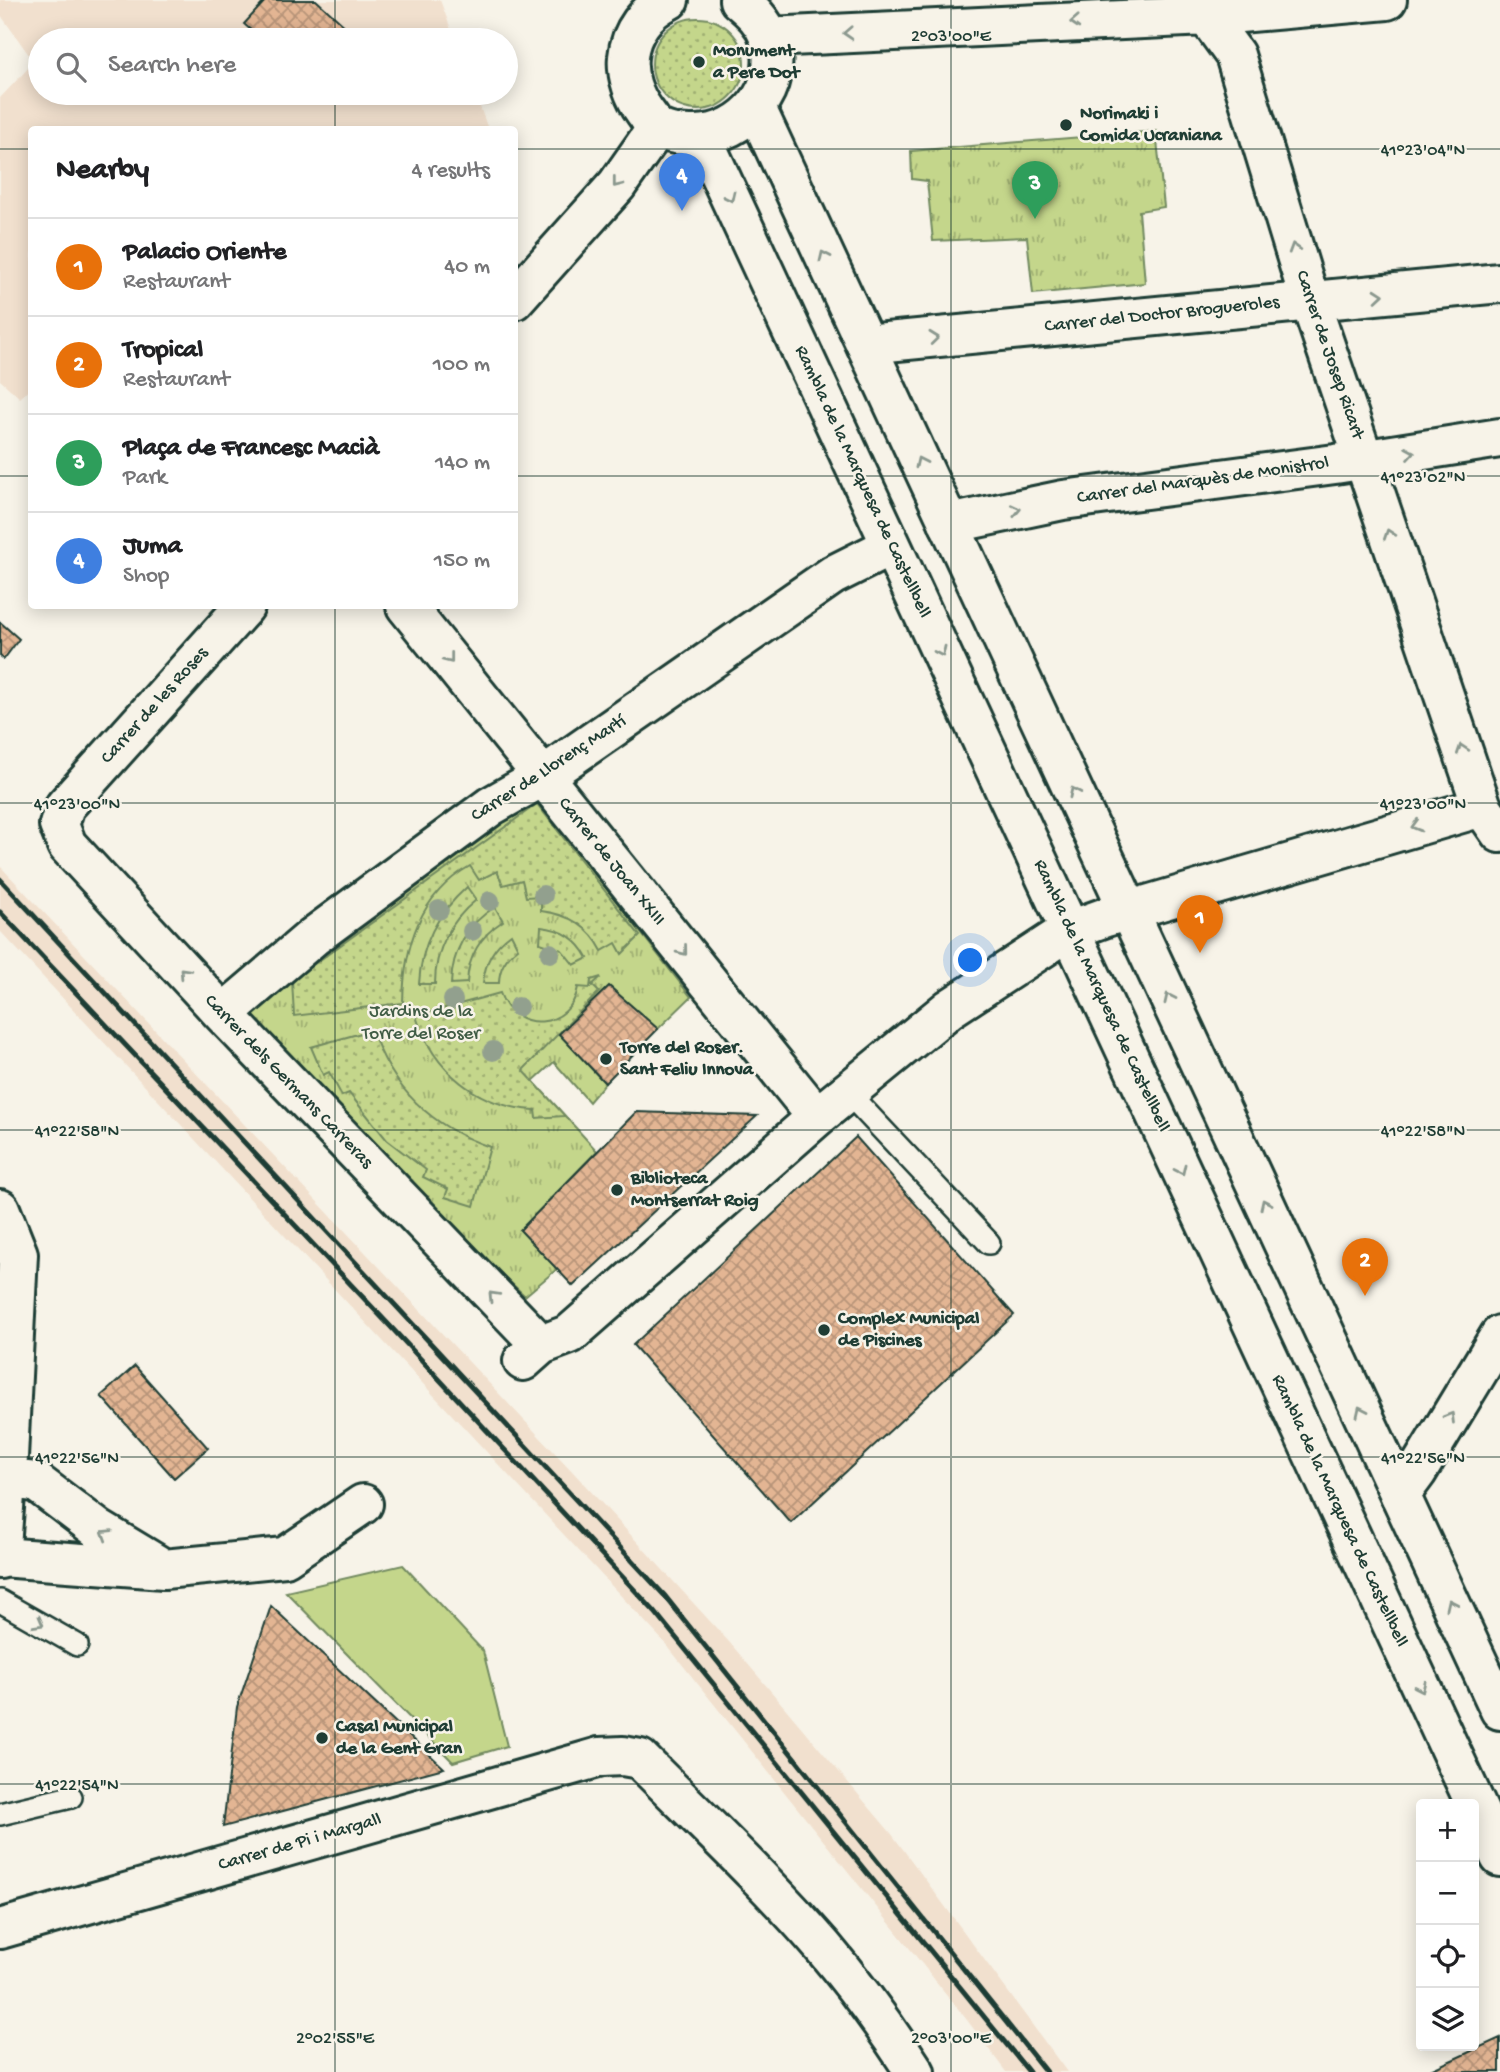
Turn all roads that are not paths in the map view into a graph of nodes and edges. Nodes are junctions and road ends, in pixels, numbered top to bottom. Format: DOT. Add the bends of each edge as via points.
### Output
graph roads {
  1 [pos="739,0"];
  2 [pos="1387,0"];
  3 [pos="660,2"];
  4 [pos="1201,8"];
  5 [pos="769,37"];
  6 [pos="756,108"];
  7 [pos="657,128"];
  8 [pos="701,135"];
  9 [pos="1500,284"];
  10 [pos="518,296"];
  11 [pos="1310,301"];
  12 [pos="866,344"];
  13 [pos="1500,438"];
  14 [pos="1364,460"];
  15 [pos="949,524"];
  16 [pos="891,546"];
  17 [pos="242,609"];
  18 [pos="408,609"];
  19 [pos="542,777"];
  20 [pos="65,806"];
  21 [pos="1491,820"];
  22 [pos="1129,911"];
  23 [pos="1070,930"];
  24 [pos="223,1014"];
  25 [pos="848,1092"];
  26 [pos="817,1117"];
  27 [pos="0,1209"];
  28 [pos="989,1243"];
  29 [pos="1500,1335"];
  30 [pos="7,1479"];
  31 [pos="1400,1495"];
  32 [pos="363,1504"];
  33 [pos="0,1558"];
  34 [pos="164,1569"];
  35 [pos="0,1601"];
  36 [pos="77,1645"];
  37 [pos="1500,1710"];
  38 [pos="71,1797"];
  39 [pos="0,1814"];
  40 [pos="1500,1857"];
  41 [pos="0,1929"];
  42 [pos="915,2072"];
  1 -- 5 [label="street" via="757,15"];
  2 -- 4 [label="street"];
  3 -- 7 [label="street" via="638,25 628,57 629,82"];
  4 -- 5 [label="street, one-way"];
  11 -- 4 [label="street, Carrer de Josep Ricart, one-way" via="1236,55"];
  5 -- 6 [label="street" via="769,85"];
  6 -- 8 [label="street" via="719,132"];
  12 -- 6 [label="street, one-way"];
  7 -- 8 [label="street"];
  7 -- 10 [label="street, one-way" via="617,185"];
  8 -- 16 [label="street, Rambla de la Marquesa de Castellbell, one-way"];
  11 -- 9 [label="street, Carrer del Doctor Brogueroles, one-way"];
  12 -- 11 [label="street, Carrer del Doctor Brogueroles, one-way"];
  11 -- 14 [label="street, Carrer de Josep Ricart"];
  15 -- 12 [label="street, one-way"];
  14 -- 13 [label="street, Carrer del Marquès de Monistrol, one-way"];
  15 -- 14 [label="street, Carrer del Marquès de Monistrol, one-way" via="1063,500"];
  21 -- 14 [label="street, Carrer de Josep Ricart, one-way"];
  22 -- 15 [label="street, one-way"];
  16 -- 19 [label="street, Carrer de Llorenç Martí" via="833,575"];
  16 -- 23 [label="street, Rambla de la Marquesa de Castellbell, one-way"];
  17 -- 20 [label="street, Carrer de les Roses"];
  18 -- 19 [label="street, Carrer de Joan XXIII, one-way"];
  19 -- 24 [label="street, Carrer de Llorenç Martí" via="491,806 411,863 313,937"];
  19 -- 26 [label="street, Carrer de Joan XXIII, one-way"];
  24 -- 20 [label="street, Carrer dels Germans Carreras, one-way" via="67,845 59,825"];
  21 -- 22 [label="street, one-way"];
  22 -- 23 [label="street"];
  31 -- 22 [label="street, one-way"];
  23 -- 25 [label="street" via="949,1009"];
  23 -- 40 [label="street, Rambla de la Marquesa de Castellbell, one-way"];
  26 -- 24 [label="street, Carrer dels Germans Carreras, one-way" via="570,1334 532,1353"];
  25 -- 26 [label="street"];
  25 -- 28 [label="lane"];
  27 -- 30 [label="street" via="18,1254"];
  31 -- 29 [label="street, one-way"];
  30 -- 33 [label="street"];
  34 -- 30 [label="street, one-way" via="98,1529 36,1482"];
  37 -- 31 [label="street, one-way"];
  32 -- 34 [label="street" via="285,1557"];
  33 -- 34 [label="street"];
  35 -- 36 [label="lane, one-way"];
  38 -- 39 [label="lane"];
  41 -- 42 [label="street, Carrer de Pi i Margall" via="600,1757 623,1756 640,1759 823,1947"];
}
